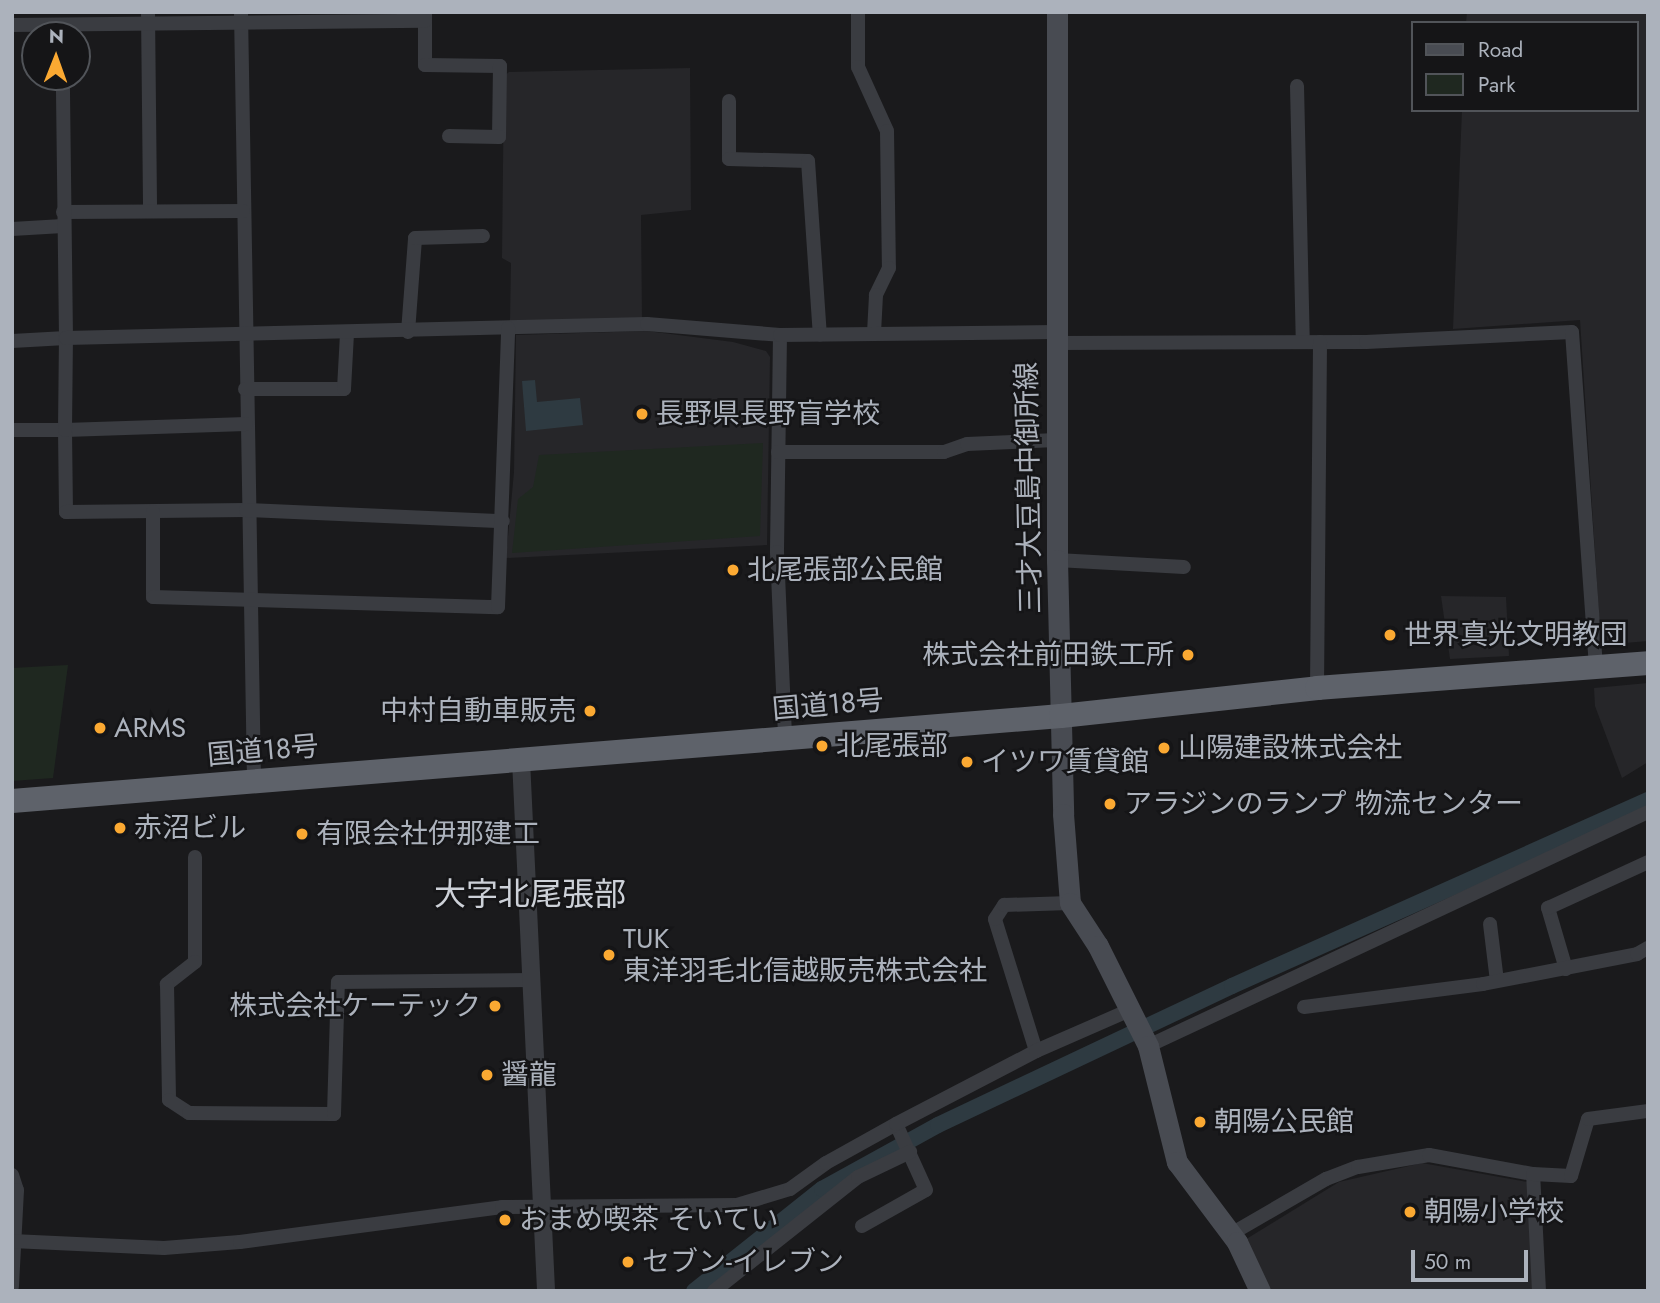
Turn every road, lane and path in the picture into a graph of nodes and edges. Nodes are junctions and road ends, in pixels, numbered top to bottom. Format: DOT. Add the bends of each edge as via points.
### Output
graph roads {
  1 [pos="858,12"];
  2 [pos="1057,12"];
  3 [pos="425,16"];
  4 [pos="241,17"];
  5 [pos="339,17"];
  6 [pos="148,18"];
  7 [pos="91,22"];
  8 [pos="1297,86"];
  9 [pos="63,91"];
  10 [pos="729,101"];
  11 [pos="449,136"];
  12 [pos="150,211"];
  13 [pos="243,211"];
  14 [pos="63,219"];
  15 [pos="12,229"];
  16 [pos="483,236"];
  17 [pos="508,328"];
  18 [pos="408,332"];
  19 [pos="246,334"];
  20 [pos="347,334"];
  21 [pos="874,334"];
  22 [pos="780,335"];
  23 [pos="820,335"];
  24 [pos="65,338"];
  25 [pos="1055,338"];
  26 [pos="12,341"];
  27 [pos="1303,342"];
  28 [pos="1320,342"];
  29 [pos="245,389"];
  30 [pos="246,424"];
  31 [pos="12,430"];
  32 [pos="65,430"];
  33 [pos="1056,440"];
  34 [pos="778,452"];
  35 [pos="246,510"];
  36 [pos="153,512"];
  37 [pos="503,521"];
  38 [pos="1057,560"];
  39 [pos="1184,567"];
  40 [pos="250,597"];
  41 [pos="1648,663"];
  42 [pos="1596,668"];
  43 [pos="1317,688"];
  44 [pos="1060,716"];
  45 [pos="785,737"];
  46 [pos="521,760"];
  47 [pos="254,782"];
  48 [pos="12,801"];
  49 [pos="1648,812"];
  50 [pos="195,857"];
  51 [pos="1648,862"];
  52 [pos="1070,903"];
  53 [pos="1490,924"];
  54 [pos="1648,948"];
  55 [pos="1566,969"];
  56 [pos="531,980"];
  57 [pos="1497,981"];
  58 [pos="1304,1007"];
  59 [pos="1132,1009"];
  60 [pos="1148,1046"];
  61 [pos="1036,1051"];
  62 [pos="1648,1111"];
  63 [pos="898,1127"];
  64 [pos="909,1151"];
  65 [pos="1533,1174"];
  66 [pos="12,1175"];
  67 [pos="542,1205"];
  68 [pos="862,1226"];
  69 [pos="1231,1234"];
  70 [pos="14,1241"];
  71 [pos="12,1286"];
  72 [pos="546,1291"];
  73 [pos="714,1291"];
  74 [pos="1261,1291"];
  75 [pos="1539,1291"];
  1 -- 21 [label="street" via="858,67 887,131 889,268 876,295"];
  2 -- 25 [label="main road, 三才大豆島中御所線"];
  3 -- 5 [label="street"];
  3 -- 11 [label="street" via="425,65 500,66 499,137"];
  4 -- 5 [label="street"];
  4 -- 6 [label="street"];
  4 -- 13 [label="street"];
  6 -- 7 [label="street"];
  6 -- 12 [label="street"];
  8 -- 27 [label="street"];
  9 -- 14 [label="street"];
  10 -- 23 [label="street" via="729,159 808,161"];
  12 -- 13 [label="street"];
  12 -- 14 [label="street"];
  13 -- 19 [label="street"];
  14 -- 15 [label="street"];
  14 -- 24 [label="street"];
  16 -- 18 [label="street" via="415,238"];
  17 -- 18 [label="street"];
  17 -- 22 [label="street" via="647,324"];
  17 -- 37 [label="street"];
  18 -- 20 [label="street"];
  19 -- 20 [label="street"];
  19 -- 24 [label="street"];
  19 -- 29 [label="street"];
  20 -- 29 [label="street" via="344,389"];
  21 -- 23 [label="street"];
  21 -- 25 [label="street"];
  22 -- 23 [label="street"];
  22 -- 34 [label="street"];
  24 -- 26 [label="street"];
  24 -- 32 [label="street"];
  25 -- 27 [label="street"];
  25 -- 33 [label="main road, 三才大豆島中御所線"];
  27 -- 28 [label="street"];
  28 -- 42 [label="street" via="1572,332"];
  28 -- 43 [label="street"];
  29 -- 30 [label="street"];
  30 -- 32 [label="street"];
  30 -- 35 [label="street"];
  31 -- 32 [label="street"];
  32 -- 36 [label="street" via="66,512"];
  33 -- 34 [label="street" via="967,444 944,452"];
  33 -- 38 [label="main road, 三才大豆島中御所線"];
  34 -- 45 [label="street"];
  35 -- 36 [label="street"];
  35 -- 37 [label="street"];
  35 -- 40 [label="street"];
  36 -- 40 [label="street" via="153,597"];
  37 -- 40 [label="street" via="498,607"];
  38 -- 39 [label="street"];
  38 -- 44 [label="main road, 三才大豆島中御所線"];
  40 -- 47 [label="street"];
  41 -- 42 [label="highway, 国道18号"];
  42 -- 43 [label="highway, 国道18号"];
  43 -- 44 [label="highway, 国道18号"];
  44 -- 45 [label="highway, 国道18号"];
  44 -- 52 [label="main road, 三才大豆島中御所線"];
  45 -- 46 [label="highway, 国道18号"];
  46 -- 47 [label="highway, 国道18号"];
  46 -- 56 [label="street"];
  47 -- 48 [label="highway, 国道18号"];
  49 -- 60 [label="street"];
  50 -- 56 [label="street" via="195,962 167,984 169,1100 189,1113 334,1114 338,982"];
  51 -- 55 [label="street" via="1548,908"];
  52 -- 59 [label="main road, 三才大豆島中御所線"];
  52 -- 61 [label="street" via="1004,905 995,919"];
  53 -- 57 [label="street"];
  54 -- 55 [label="street"];
  55 -- 57 [label="street"];
  56 -- 67 [label="street"];
  57 -- 58 [label="street"];
  59 -- 60 [label="main road, 三才大豆島中御所線"];
  59 -- 61 [label="street"];
  60 -- 69 [label="main road, 三才大豆島中御所線" via="1177,1162"];
  61 -- 63 [label="street"];
  62 -- 65 [label="street" via="1588,1119 1571,1176"];
  63 -- 64 [label="street"];
  63 -- 67 [label="street" via="826,1163 790,1189 737,1205"];
  64 -- 68 [label="street" via="926,1190"];
  64 -- 73 [label="street" via="859,1177"];
  65 -- 69 [label="street" via="1429,1155 1358,1167"];
  65 -- 75 [label="street"];
  66 -- 70 [label="street" via="17,1190"];
  67 -- 70 [label="street" via="164,1248"];
  67 -- 72 [label="street"];
  69 -- 74 [label="main road, 三才大豆島中御所線"];
  70 -- 71 [label="street"];
}
